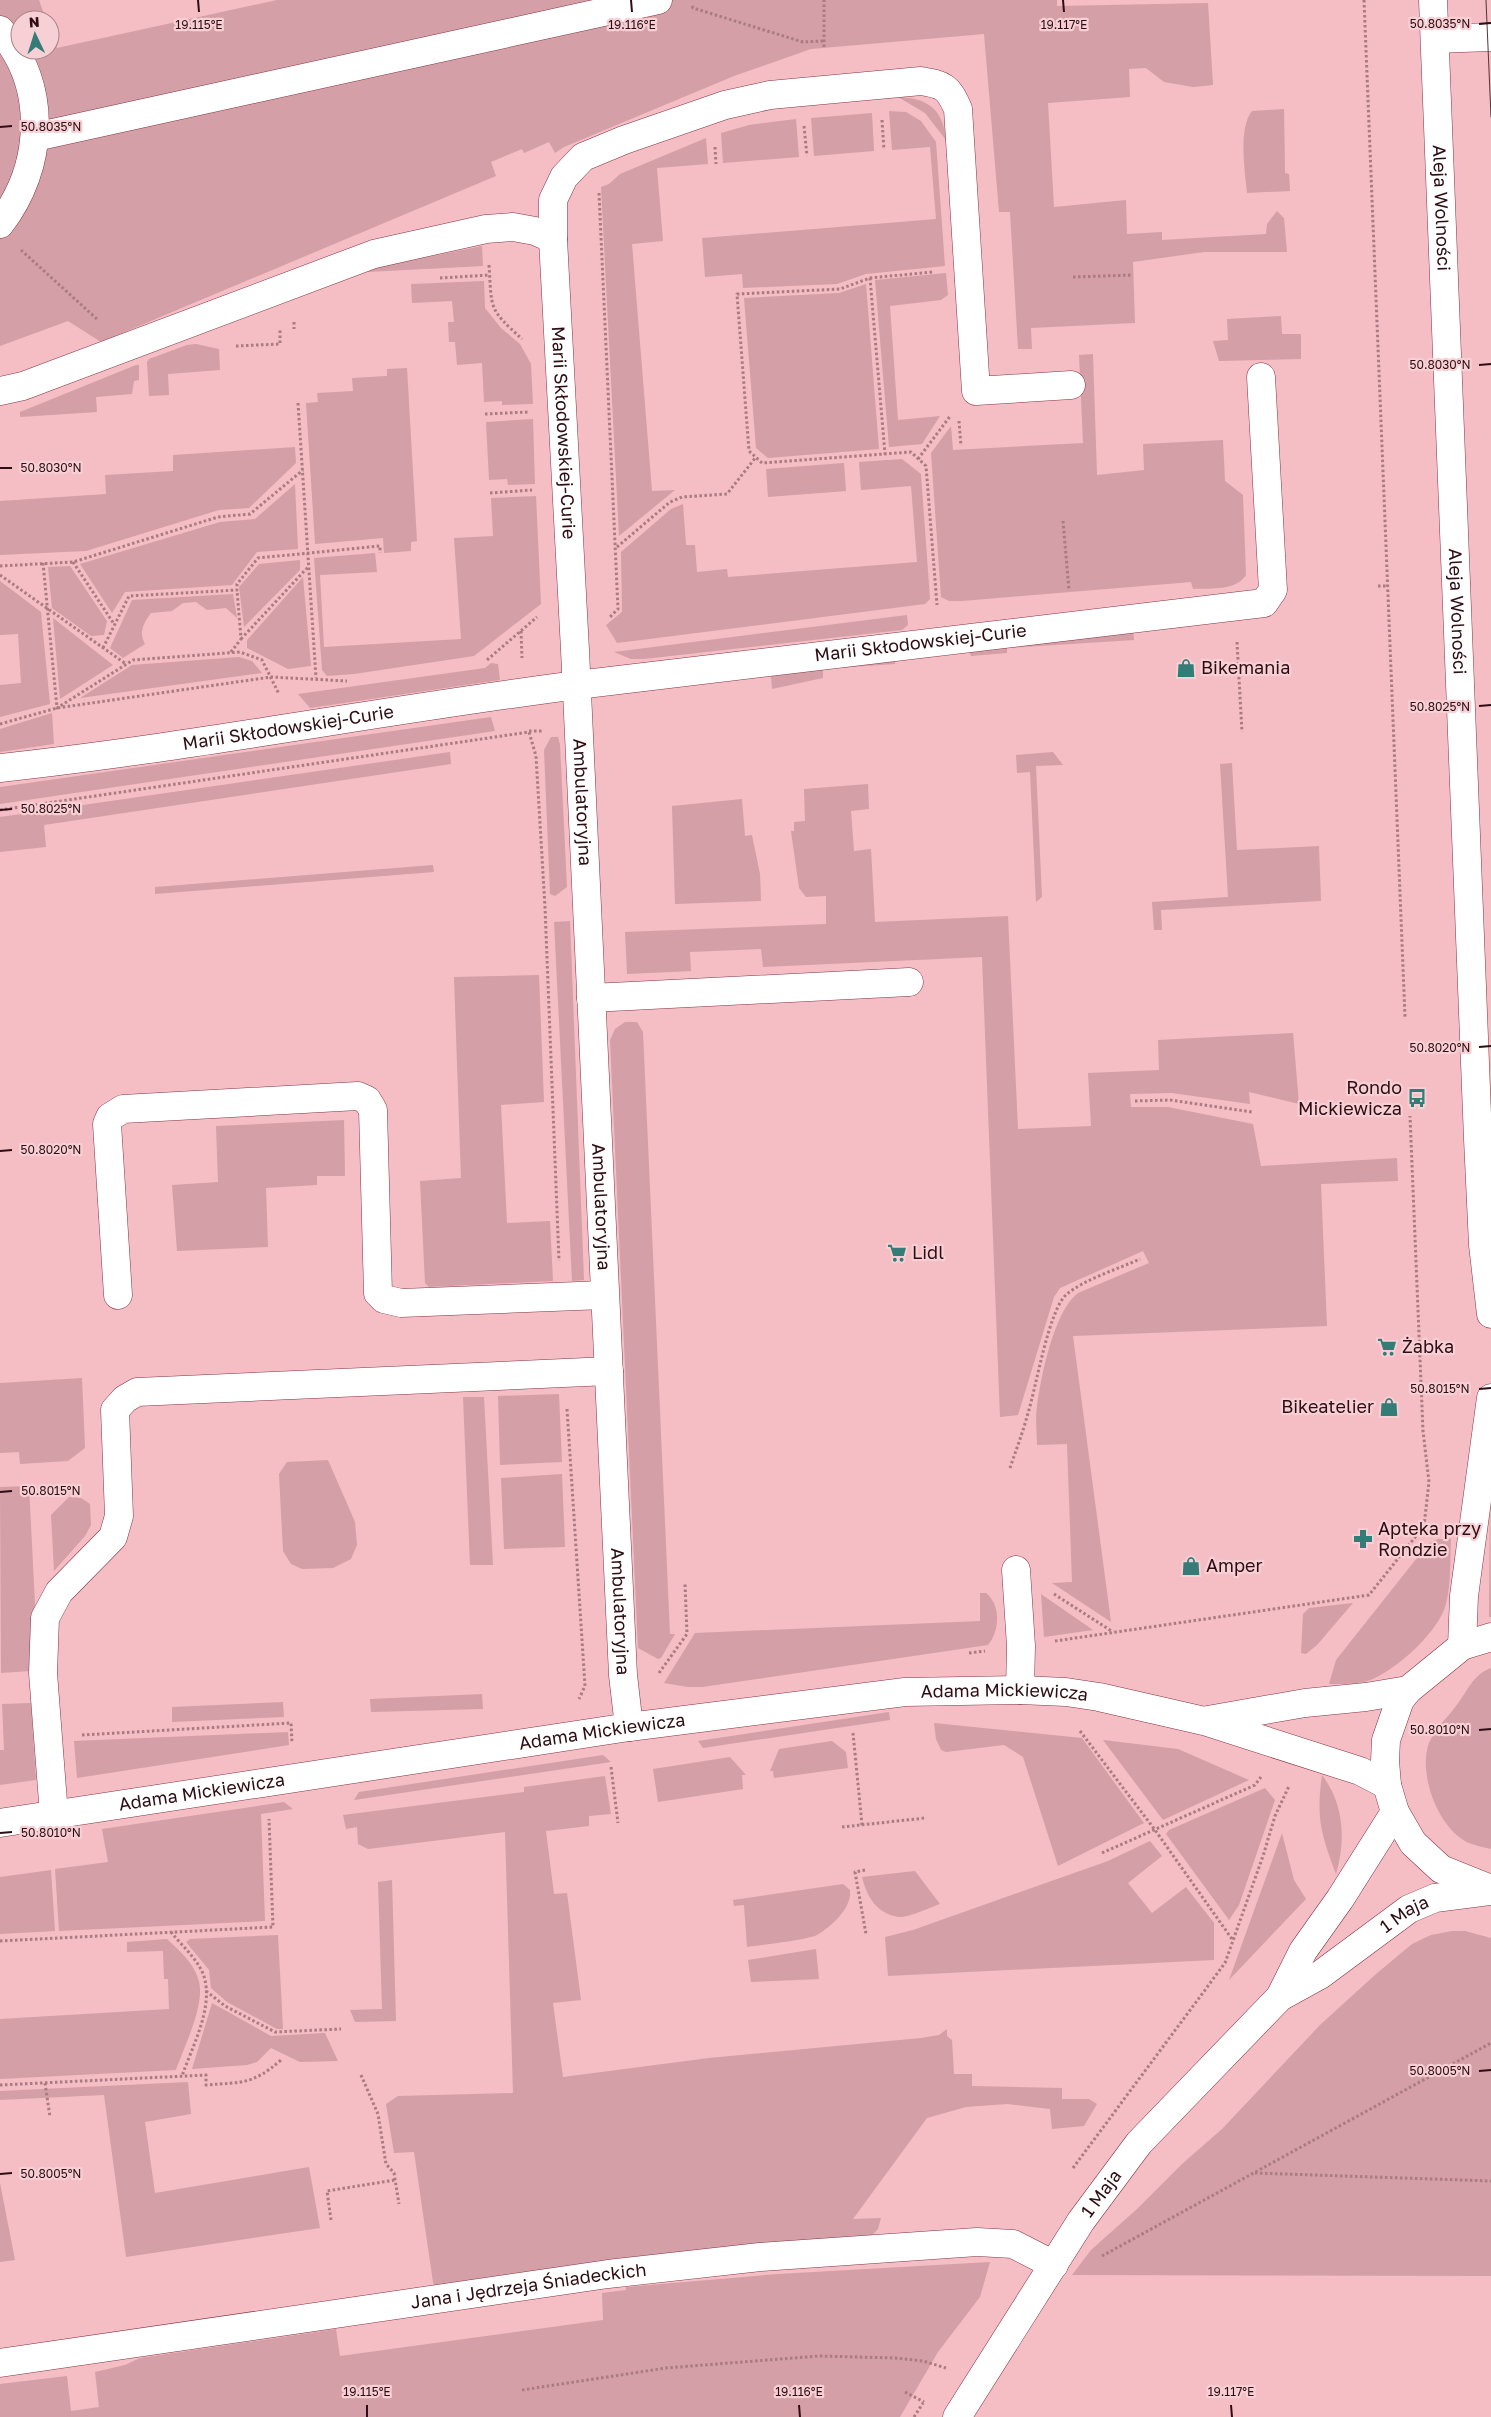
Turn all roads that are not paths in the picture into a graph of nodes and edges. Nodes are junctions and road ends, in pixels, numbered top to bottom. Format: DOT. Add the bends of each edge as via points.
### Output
graph roads {
  1 [pos="658,0"];
  2 [pos="1433,0"];
  3 [pos="0,30"];
  4 [pos="1491,37"];
  5 [pos="1435,39"];
  6 [pos="36,137"];
  7 [pos="7,234"];
  8 [pos="553,239"];
  9 [pos="1261,377"];
  10 [pos="1071,385"];
  11 [pos="0,391"];
  12 [pos="577,685"];
  13 [pos="0,768"];
  14 [pos="909,982"];
  15 [pos="591,998"];
  16 [pos="118,1295"];
  17 [pos="604,1295"];
  18 [pos="1491,1314"];
  19 [pos="609,1371"];
  20 [pos="1491,1398"];
  21 [pos="1016,1570"];
  22 [pos="1491,1636"];
  23 [pos="1462,1646"];
  24 [pos="1020,1690"];
  25 [pos="1408,1690"];
  26 [pos="1204,1721"];
  27 [pos="629,1727"];
  28 [pos="1387,1784"];
  29 [pos="1395,1812"];
  30 [pos="54,1815"];
  31 [pos="0,1823"];
  32 [pos="1491,1890"];
  33 [pos="1280,1997"];
  34 [pos="1054,2265"];
  35 [pos="0,2363"];
  36 [pos="957,2417"];
  1 -- 6 [label="street"];
  2 -- 5 [label="street, Aleja Wolności"];
  3 -- 6 [label="street" via="14,50 29,83"];
  4 -- 5 [label="street"];
  5 -- 18 [label="street, Aleja Wolności" via="1478,1139 1483,1245"];
  6 -- 7 [label="street" via="32,162 12,208"];
  8 -- 10 [label="street, Marii Skłodowskiej-Curie" via="553,200 564,177 583,158 624,140 725,105 770,95 921,81 942,85 958,109 967,398"];
  8 -- 11 [label="street" via="513,226 374,254 23,386"];
  8 -- 12 [label="street, Marii Skłodowskiej-Curie"];
  9 -- 12 [label="street, Marii Skłodowskiej-Curie" via="1273,590 1264,603"];
  12 -- 13 [label="street, Marii Skłodowskiej-Curie"];
  12 -- 15 [label="street, Ambulatoryjna"];
  14 -- 15 [label="street"];
  15 -- 17 [label="street, Ambulatoryjna"];
  16 -- 17 [label="street" via="107,1124 110,1117 123,1109 358,1096 366,1100 373,1110 378,1293 384,1298 401,1303"];
  17 -- 19 [label="street, Ambulatoryjna"];
  19 -- 27 [label="street, Ambulatoryjna" via="622,1675"];
  19 -- 30 [label="street" via="137,1392 124,1399 115,1410 119,1516 113,1536 58,1592 45,1618 43,1673"];
  20 -- 23 [label="street" via="1464,1596"];
  21 -- 24 [label="street"];
  22 -- 23 [label="street"];
  23 -- 25 [label="street"];
  24 -- 26 [label="street, Adama Mickiewicza" via="1099,1697"];
  24 -- 27 [label="street, Adama Mickiewicza" via="905,1692"];
  25 -- 26 [label="street, Adama Mickiewicza" via="1305,1703"];
  25 -- 28 [label="street" via="1400,1700 1386,1740"];
  26 -- 28 [label="street, Adama Mickiewicza" via="1360,1771"];
  27 -- 30 [label="street, Adama Mickiewicza"];
  28 -- 29 [label="street"];
  29 -- 32 [label="street" via="1413,1843 1441,1869"];
  29 -- 33 [label="street, 1 Maja" via="1302,1952"];
  30 -- 31 [label="street, Adama Mickiewicza"];
  32 -- 33 [label="street, 1 Maja" via="1435,1898 1409,1909 1320,1976"];
  33 -- 34 [label="street, 1 Maja" via="1139,2143"];
  34 -- 35 [label="street, Jana i Jędrzeja Śniadeckich" via="1013,2244 977,2242 760,2257 608,2274"];
  34 -- 36 [label="street, 1 Maja"];
}
